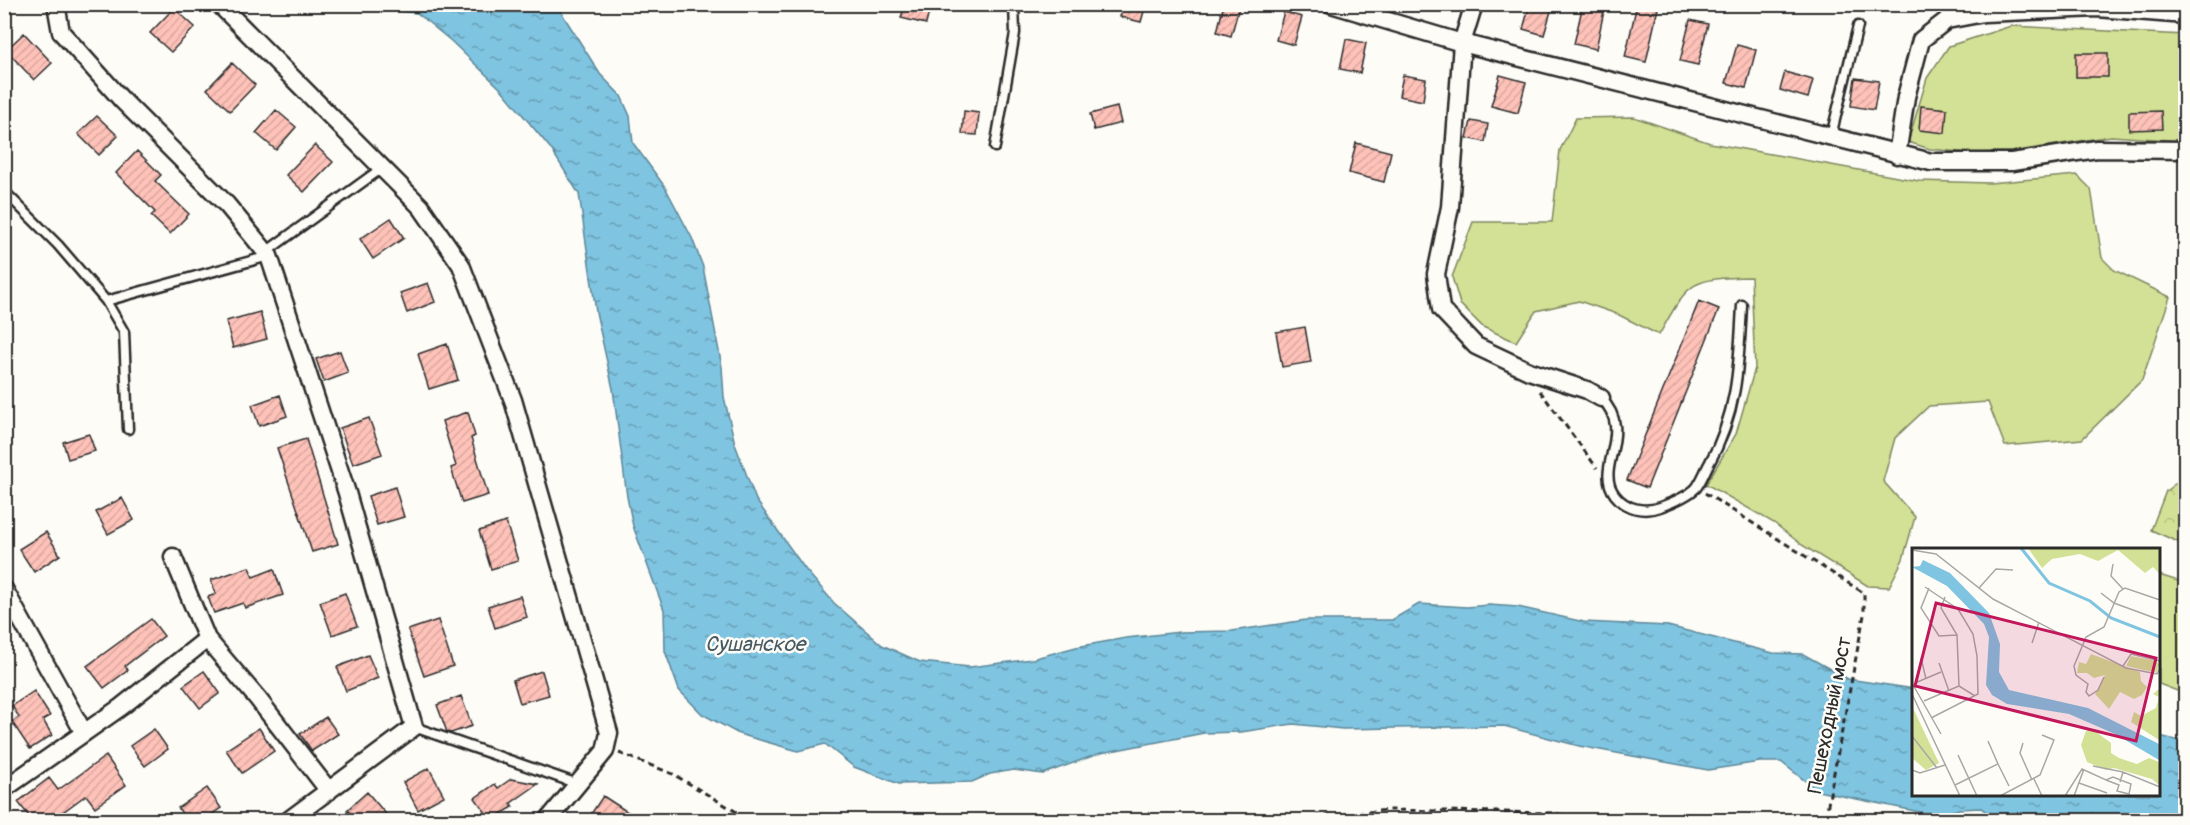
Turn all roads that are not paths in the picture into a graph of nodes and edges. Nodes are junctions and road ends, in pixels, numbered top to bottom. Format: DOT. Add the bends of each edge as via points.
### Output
graph roads {
  1 [pos="56,4"];
  2 [pos="219,4"];
  3 [pos="1014,4"];
  4 [pos="1330,4"];
  5 [pos="1474,4"];
  6 [pos="2186,15"];
  7 [pos="1858,26"];
  8 [pos="1462,43"];
  9 [pos="1831,136"];
  10 [pos="996,147"];
  11 [pos="2186,150"];
  12 [pos="1897,154"];
  13 [pos="383,167"];
  14 [pos="4,191"];
  15 [pos="267,254"];
  16 [pos="106,301"];
  17 [pos="1742,305"];
  18 [pos="1601,398"];
  19 [pos="128,429"];
  20 [pos="173,558"];
  21 [pos="4,590"];
  22 [pos="207,639"];
  23 [pos="414,727"];
  24 [pos="84,733"];
  25 [pos="580,784"];
  26 [pos="4,789"];
  27 [pos="329,791"];
  28 [pos="289,820"];
  29 [pos="548,820"];
  1 -- 15 [label="street" via="61,32 121,99 227,205"];
  2 -- 13 [label="street"];
  3 -- 10 [label="lane" via="1015,33"];
  4 -- 8 [label="street"];
  5 -- 8 [label="street"];
  6 -- 12 [label="street" via="2097,8 1984,13 1947,20 1922,40 1906,98"];
  7 -- 9 [label="lane"];
  8 -- 9 [label="street"];
  8 -- 18 [label="street" via="1450,207 1436,274 1441,309 1476,346"];
  9 -- 12 [label="street"];
  11 -- 12 [label="street" via="2097,149 2012,162 1931,162"];
  13 -- 15 [label="lane"];
  13 -- 25 [label="street" via="421,207 461,265 513,400 609,733 606,748"];
  14 -- 16 [label="lane"];
  15 -- 16 [label="lane"];
  15 -- 23 [label="street" via="347,493"];
  16 -- 19 [label="lane" via="124,332"];
  17 -- 18 [label="lane" via="1738,386 1723,440 1696,488 1651,510 1627,507 1610,487 1617,433 1613,410"];
  20 -- 22 [label="street"];
  21 -- 24 [label="street"];
  22 -- 24 [label="street"];
  22 -- 27 [label="street"];
  23 -- 25 [label="lane"];
  23 -- 27 [label="street"];
  24 -- 26 [label="street"];
  25 -- 29 [label="street"];
  27 -- 28 [label="street"];
}
